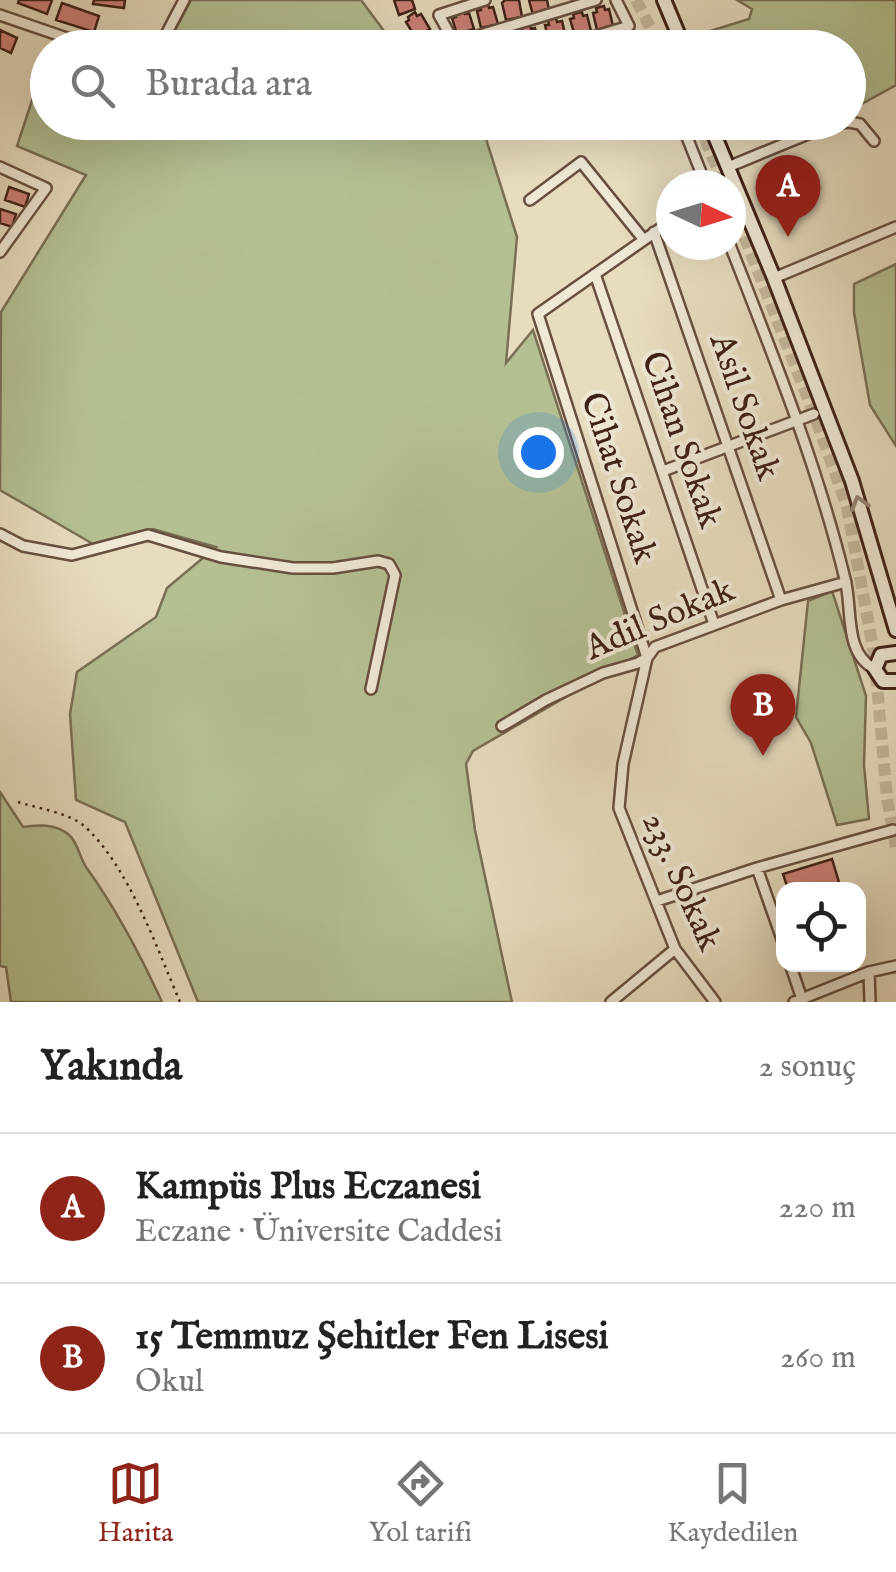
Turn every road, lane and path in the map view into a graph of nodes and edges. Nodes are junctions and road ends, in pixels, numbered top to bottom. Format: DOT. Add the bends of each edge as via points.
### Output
graph roads {
  1 [pos="184,0"];
  2 [pos="485,0"];
  3 [pos="596,0"];
  4 [pos="616,0"];
  5 [pos="664,0"];
  6 [pos="0,15"];
  7 [pos="44,30"];
  8 [pos="168,30"];
  9 [pos="448,30"];
  10 [pos="503,30"];
  11 [pos="616,30"];
  12 [pos="679,30"];
  13 [pos="866,131"];
  14 [pos="688,140"];
  15 [pos="717,140"];
  16 [pos="794,140"];
  17 [pos="874,141"];
  18 [pos="728,167"];
  19 [pos="0,168"];
  20 [pos="700,170"];
  21 [pos="530,200"];
  22 [pos="896,227"];
  23 [pos="654,232"];
  24 [pos="644,240"];
  25 [pos="0,252"];
  26 [pos="736,260"];
  27 [pos="596,274"];
  28 [pos="774,278"];
  29 [pos="814,414"];
  30 [pos="798,420"];
  31 [pos="728,446"];
  32 [pos="663,471"];
  33 [pos="0,534"];
  34 [pos="846,582"];
  35 [pos="781,600"];
  36 [pos="714,624"];
  37 [pos="896,630"];
  38 [pos="896,653"];
  39 [pos="647,658"];
  40 [pos="875,668"];
  41 [pos="896,681"];
  42 [pos="371,689"];
  43 [pos="502,726"];
  44 [pos="18,802"];
  45 [pos="893,830"];
  46 [pos="757,868"];
  47 [pos="657,901"];
  48 [pos="776,922"];
  49 [pos="675,950"];
  50 [pos="896,966"];
  51 [pos="792,972"];
  52 [pos="869,972"];
  53 [pos="798,1001"];
  54 [pos="180,1002"];
  55 [pos="611,1002"];
  56 [pos="715,1002"];
  57 [pos="870,1002"];
  1 -- 8 [label="street"];
  2 -- 9 [label="street" via="439,15"];
  3 -- 10 [label="street"];
  4 -- 11 [label="street" via="629,26"];
  5 -- 12 [label="street"];
  6 -- 7 [label="street"];
  13 -- 17 [label="street"];
  14 -- 20 [label="street"];
  15 -- 18 [label="street"];
  16 -- 18 [label="street"];
  18 -- 28 [label="street"];
  19 -- 25 [label="street" via="46,188"];
  21 -- 24 [label="street" via="581,162"];
  22 -- 28 [label="street"];
  23 -- 24 [label="street"];
  23 -- 31 [label="street, Asil Sokak"];
  24 -- 27 [label="street"];
  26 -- 30 [label="street"];
  27 -- 32 [label="street, Cihan Sokak"];
  27 -- 39 [label="street, Cihat Sokak" via="538,314"];
  37 -- 28 [label="street, one-way" via="852,482"];
  29 -- 30 [label="street"];
  30 -- 31 [label="street"];
  30 -- 34 [label="street"];
  31 -- 32 [label="street"];
  31 -- 35 [label="street, Asil Sokak"];
  32 -- 36 [label="street, Cihan Sokak"];
  33 -- 42 [label="street" via="23,546 72,555 148,535 221,557 293,568 389,564 395,575"];
  34 -- 35 [label="street, Adil Sokak"];
  34 -- 40 [label="street" via="853,639 864,663"];
  35 -- 36 [label="street, Adil Sokak"];
  36 -- 39 [label="street, Adil Sokak" via="655,647"];
  38 -- 40 [label="street" via="881,656"];
  39 -- 43 [label="street, Adil Sokak"];
  39 -- 47 [label="street, 233. Sokak" via="619,808"];
  40 -- 41 [label="street" via="883,681"];
  44 -- 54 [label="path" via="81,823 103,848 134,895"];
  45 -- 46 [label="street"];
  46 -- 47 [label="street"];
  46 -- 48 [label="street"];
  47 -- 49 [label="street, 233. Sokak"];
  49 -- 55 [label="street"];
  49 -- 56 [label="street, 233. Sokak"];
  50 -- 52 [label="street"];
  51 -- 53 [label="street"];
  52 -- 53 [label="street"];
  52 -- 57 [label="street"];
}
